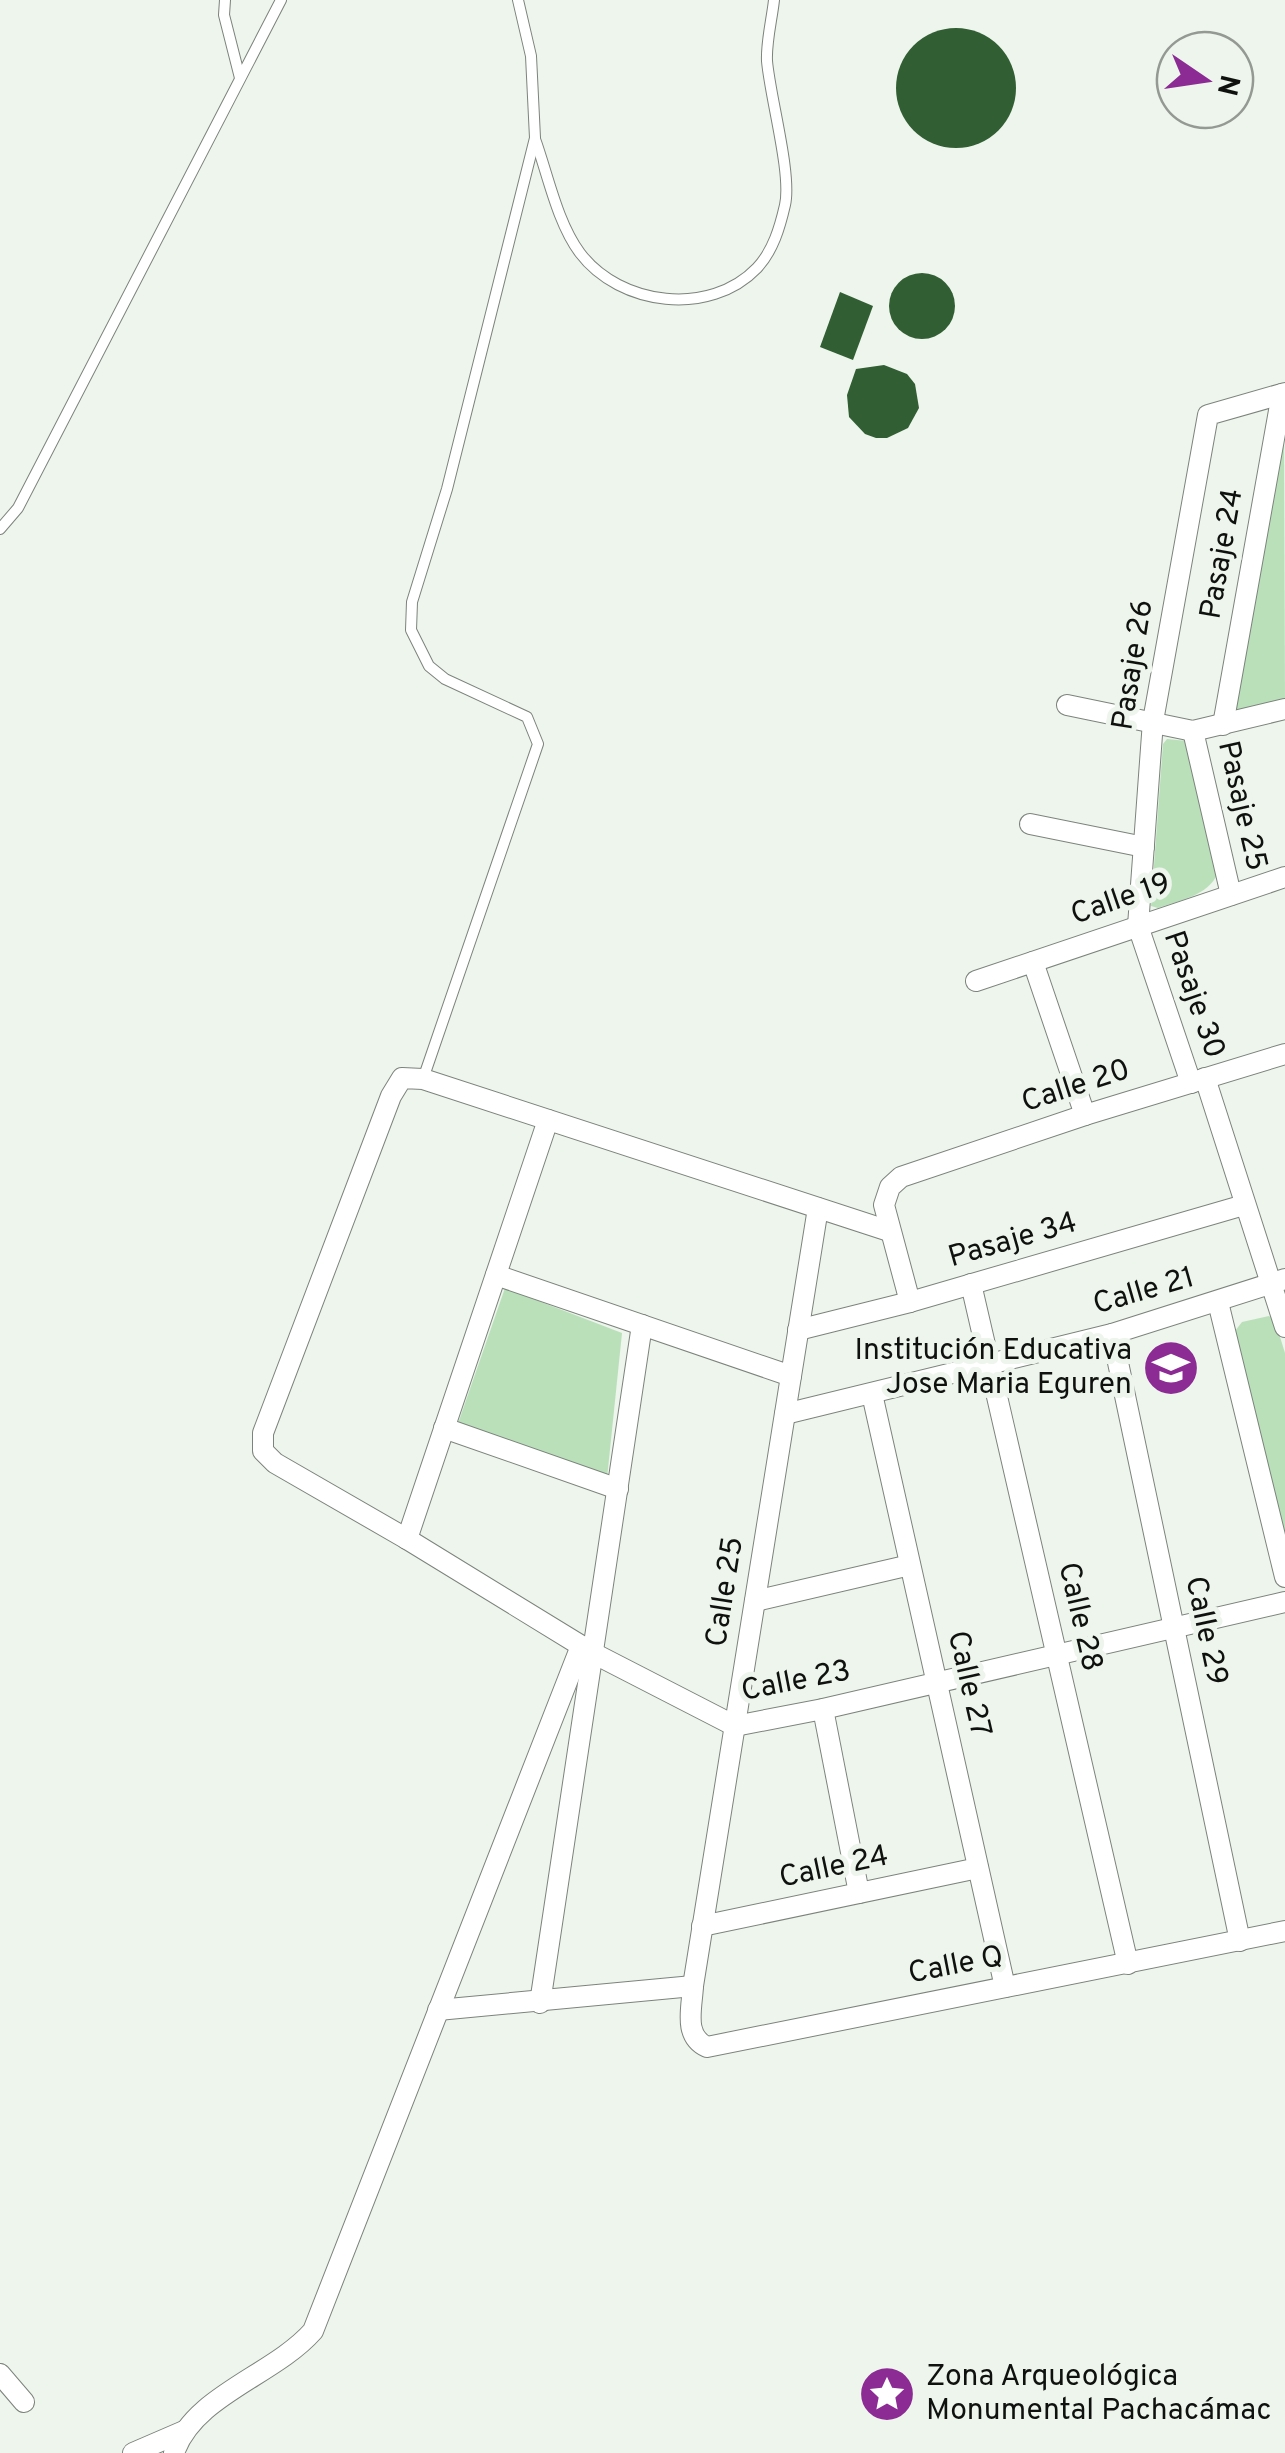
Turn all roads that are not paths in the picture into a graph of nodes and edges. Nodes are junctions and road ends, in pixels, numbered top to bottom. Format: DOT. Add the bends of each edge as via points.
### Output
graph roads {
  1 [pos="225,0"];
  2 [pos="281,0"];
  3 [pos="518,0"];
  4 [pos="774,0"];
  5 [pos="241,79"];
  6 [pos="535,138"];
  7 [pos="1283,393"];
  8 [pos="0,528"];
  9 [pos="1067,705"];
  10 [pos="1285,709"];
  11 [pos="1153,722"];
  12 [pos="1222,725"];
  13 [pos="1193,730"];
  14 [pos="1030,824"];
  15 [pos="1144,847"];
  16 [pos="1285,877"];
  17 [pos="1231,895"];
  18 [pos="1138,926"];
  19 [pos="1034,962"];
  20 [pos="976,981"];
  21 [pos="1285,1054"];
  22 [pos="423,1079"];
  23 [pos="1198,1080"];
  24 [pos="1085,1115"];
  25 [pos="548,1120"];
  26 [pos="1244,1205"];
  27 [pos="818,1208"];
  28 [pos="889,1231"];
  29 [pos="496,1275"];
  30 [pos="1278,1281"];
  31 [pos="971,1284"];
  32 [pos="910,1302"];
  33 [pos="1218,1302"];
  34 [pos="642,1325"];
  35 [pos="1285,1327"];
  36 [pos="798,1330"];
  37 [pos="1112,1334"];
  38 [pos="990,1365"];
  39 [pos="791,1376"];
  40 [pos="872,1394"];
  41 [pos="785,1414"];
  42 [pos="444,1428"];
  43 [pos="618,1489"];
  44 [pos="407,1539"];
  45 [pos="910,1565"];
  46 [pos="1285,1577"];
  47 [pos="755,1600"];
  48 [pos="1285,1602"];
  49 [pos="1174,1627"];
  50 [pos="587,1649"];
  51 [pos="1056,1654"];
  52 [pos="936,1682"];
  53 [pos="823,1709"];
  54 [pos="735,1726"];
  55 [pos="978,1868"];
  56 [pos="859,1894"];
  57 [pos="702,1926"];
  58 [pos="1285,1931"];
  59 [pos="1240,1941"];
  60 [pos="1128,1964"];
  61 [pos="693,1986"];
  62 [pos="1005,1987"];
  63 [pos="540,2002"];
  64 [pos="438,2010"];
  65 [pos="0,2374"];
  66 [pos="24,2402"];
  67 [pos="184,2431"];
  68 [pos="133,2453"];
  69 [pos="174,2453"];
  1 -- 5 [label="lane"];
  2 -- 5 [label="lane"];
  3 -- 6 [label="lane" via="532,56"];
  4 -- 6 [label="lane" via="767,57 786,199 776,238 757,267 728,290 656,300 612,282 580,253"];
  5 -- 8 [label="lane" via="18,508"];
  6 -- 22 [label="lane" via="448,488 412,602 411,630 428,666 528,717 538,744"];
  7 -- 11 [label="street, Pasaje 26" via="1208,415"];
  7 -- 12 [label="street, Pasaje 24"];
  9 -- 11 [label="street"];
  10 -- 12 [label="street"];
  11 -- 13 [label="street"];
  11 -- 15 [label="street, Pasaje 26"];
  12 -- 13 [label="street"];
  13 -- 17 [label="street, Pasaje 25"];
  14 -- 15 [label="street"];
  15 -- 18 [label="street, Pasaje 26"];
  16 -- 17 [label="street, Calle 19"];
  17 -- 18 [label="street, Calle 19"];
  18 -- 19 [label="street, Calle 19"];
  18 -- 23 [label="street, Pasaje 30"];
  19 -- 20 [label="street, Calle 19"];
  19 -- 24 [label="street"];
  21 -- 23 [label="street, Calle 20"];
  22 -- 25 [label="street"];
  22 -- 44 [label="street, Calle 23" via="402,1078 392,1096 263,1434 263,1450 275,1463"];
  23 -- 24 [label="street, Calle 20"];
  23 -- 26 [label="street, Pasaje 30"];
  24 -- 28 [label="street, Calle 20" via="900,1177 884,1205"];
  25 -- 27 [label="street"];
  25 -- 29 [label="street"];
  26 -- 30 [label="street, Pasaje 30"];
  26 -- 31 [label="street, Pasaje 34"];
  27 -- 28 [label="street"];
  27 -- 36 [label="street, Calle 25"];
  28 -- 32 [label="street"];
  29 -- 34 [label="street"];
  29 -- 42 [label="street"];
  30 -- 33 [label="street, Calle 21"];
  30 -- 35 [label="street, Pasaje 30"];
  31 -- 32 [label="street, Pasaje 34"];
  31 -- 38 [label="street, Calle 28"];
  32 -- 36 [label="street, Pasaje 34"];
  33 -- 37 [label="street, Calle 21"];
  33 -- 46 [label="street"];
  34 -- 39 [label="street"];
  34 -- 43 [label="street"];
  36 -- 39 [label="street, Calle 25"];
  37 -- 38 [label="street, Calle 21"];
  37 -- 49 [label="street, Calle 29"];
  38 -- 40 [label="street, Calle 21"];
  38 -- 51 [label="street, Calle 28"];
  39 -- 41 [label="street, Calle 25"];
  40 -- 41 [label="street, Calle 21"];
  40 -- 45 [label="street, Calle 27"];
  41 -- 47 [label="street, Calle 25"];
  42 -- 43 [label="street"];
  42 -- 44 [label="street"];
  43 -- 50 [label="street"];
  44 -- 50 [label="street, Calle 23"];
  45 -- 47 [label="street"];
  45 -- 52 [label="street, Calle 27"];
  47 -- 54 [label="street, Calle 25"];
  48 -- 49 [label="street, Calle 23"];
  49 -- 51 [label="street, Calle 23"];
  49 -- 59 [label="street, Calle 29"];
  50 -- 54 [label="street, Calle 23"];
  50 -- 63 [label="street"];
  50 -- 64 [label="street"];
  51 -- 52 [label="street, Calle 23"];
  51 -- 60 [label="street, Calle 28"];
  52 -- 53 [label="street, Calle 23"];
  52 -- 55 [label="street, Calle 27"];
  53 -- 54 [label="street, Calle 23"];
  53 -- 56 [label="street"];
  54 -- 57 [label="street, Calle 25"];
  55 -- 56 [label="street, Calle 24"];
  55 -- 62 [label="street, Calle 27"];
  56 -- 57 [label="street, Calle 24"];
  57 -- 61 [label="street, Calle 25"];
  58 -- 59 [label="street, Calle Q"];
  59 -- 60 [label="street, Calle Q"];
  60 -- 62 [label="street, Calle Q"];
  61 -- 62 [label="street, Calle Q" via="691,2033 707,2048"];
  61 -- 63 [label="street"];
  63 -- 64 [label="street"];
  64 -- 67 [label="street" via="312,2332 294,2352 193,2417"];
  65 -- 66 [label="street"];
  67 -- 68 [label="street"];
  67 -- 69 [label="street"];
}
